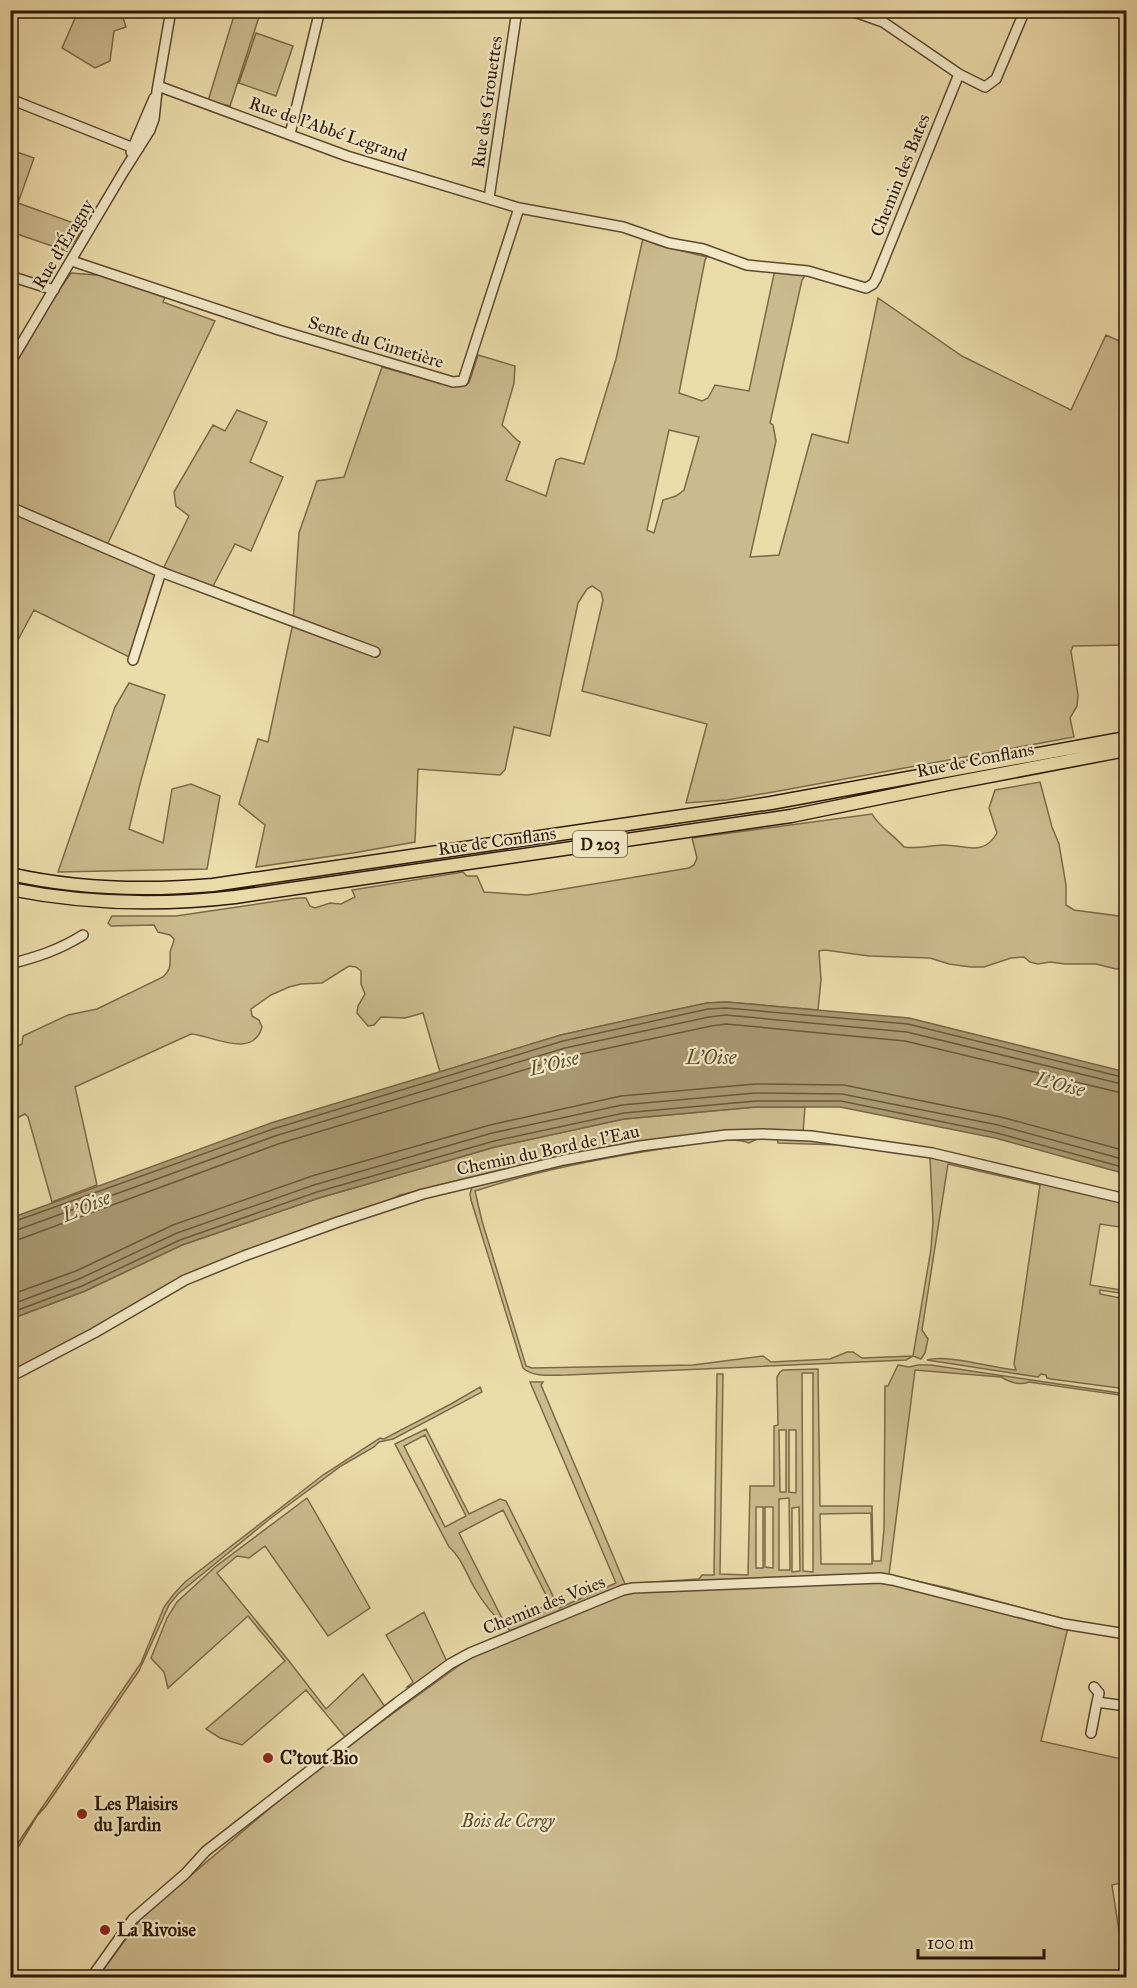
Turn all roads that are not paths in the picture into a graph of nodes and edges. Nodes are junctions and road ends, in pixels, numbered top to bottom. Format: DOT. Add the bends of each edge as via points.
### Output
graph roads {
  1 [pos="171,10"];
  2 [pos="320,10"];
  3 [pos="517,10"];
  4 [pos="849,10"];
  5 [pos="1025,10"];
  6 [pos="959,74"];
  7 [pos="157,89"];
  8 [pos="10,99"];
  9 [pos="290,134"];
  10 [pos="136,148"];
  11 [pos="489,198"];
  12 [pos="519,208"];
  13 [pos="72,261"];
  14 [pos="10,276"];
  15 [pos="870,286"];
  16 [pos="54,290"];
  17 [pos="10,363"];
  18 [pos="10,507"];
  19 [pos="161,572"];
  20 [pos="375,652"];
  21 [pos="132,660"];
  22 [pos="1126,738"];
  23 [pos="1126,750"];
  24 [pos="10,874"];
  25 [pos="10,889"];
  26 [pos="83,935"];
  27 [pos="10,964"];
  28 [pos="1126,1199"];
  29 [pos="10,1377"];
  30 [pos="1126,1634"];
  31 [pos="1095,1687"];
  32 [pos="1097,1702"];
  33 [pos="1126,1706"];
  34 [pos="1091,1733"];
  35 [pos="91,1977"];
  1 -- 7 [label="street, Rue d'Éragny"];
  2 -- 9 [label="street"];
  3 -- 11 [label="street, Rue des Grouettes"];
  4 -- 6 [label="street" via="883,22"];
  5 -- 6 [label="street" via="996,79 989,86 983,87"];
  6 -- 15 [label="street, Chemin des Bates"];
  7 -- 9 [label="street, Rue de l'Abbé Legrand"];
  7 -- 10 [label="street, Rue d'Éragny"];
  8 -- 10 [label="street"];
  9 -- 11 [label="street, Rue de l'Abbé Legrand" via="347,156"];
  10 -- 13 [label="street, Rue d'Éragny"];
  11 -- 12 [label="street, Rue de l'Abbé Legrand"];
  12 -- 13 [label="street, Sente du Cimetière" via="463,381 453,382"];
  12 -- 15 [label="street, Rue de l'Abbé Legrand" via="623,226 747,265 802,270 863,288"];
  13 -- 16 [label="street, Rue d'Éragny"];
  14 -- 16 [label="street"];
  16 -- 17 [label="street, Rue d'Éragny"];
  18 -- 19 [label="street"];
  19 -- 20 [label="street"];
  19 -- 21 [label="street"];
  22 -- 24 [label="main road, Rue de Conflans / D 203" via="811,796 213,885 114,888"];
  23 -- 25 [label="main road, Rue de Conflans / D 203" via="764,820 235,897 127,903"];
  26 -- 27 [label="street" via="51,952"];
  28 -- 29 [label="street, Chemin du Bord de l'Eau" via="932,1153 812,1136 726,1135 640,1146 564,1160 413,1197 255,1252 185,1280"];
  30 -- 35 [label="street, Chemin des Voies" via="1064,1624 880,1578 623,1590 470,1653 389,1708 206,1851 133,1919"];
  31 -- 32 [label="street" via="1099,1693"];
  32 -- 33 [label="street"];
  32 -- 34 [label="street"];
}
